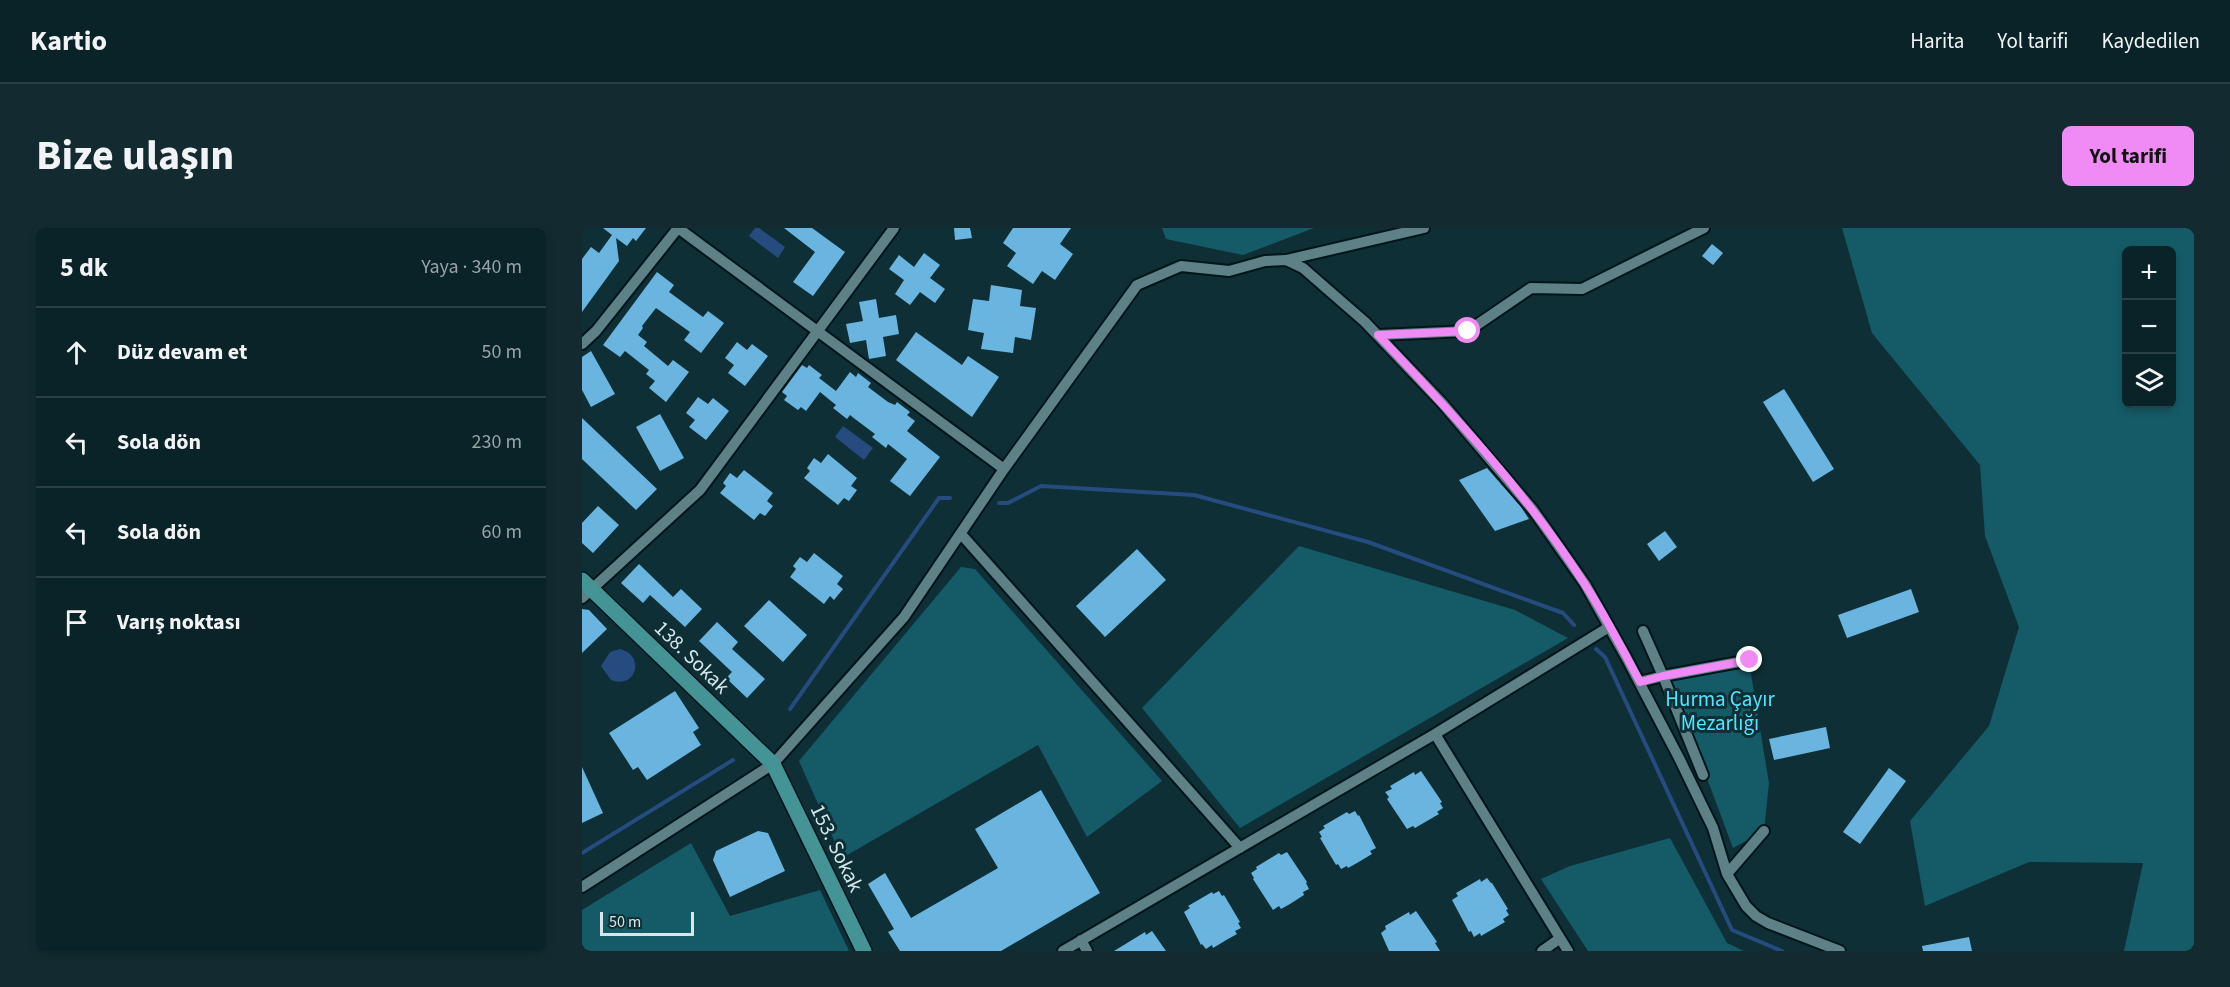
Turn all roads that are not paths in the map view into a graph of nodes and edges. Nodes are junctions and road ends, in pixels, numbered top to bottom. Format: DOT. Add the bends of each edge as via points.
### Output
graph roads {
  1 [pos="678,228"];
  2 [pos="894,228"];
  3 [pos="1424,228"];
  4 [pos="1704,228"];
  5 [pos="1286,260"];
  6 [pos="817,330"];
  7 [pos="1378,335"];
  8 [pos="582,344"];
  9 [pos="1004,469"];
  10 [pos="961,534"];
  11 [pos="585,589"];
  12 [pos="1609,627"];
  13 [pos="1643,631"];
  14 [pos="1750,660"];
  15 [pos="1663,676"];
  16 [pos="1640,682"];
  17 [pos="1435,734"];
  18 [pos="773,764"];
  19 [pos="1703,775"];
  20 [pos="1764,831"];
  21 [pos="1240,848"];
  22 [pos="1727,874"];
  23 [pos="582,887"];
  24 [pos="1559,939"];
  25 [pos="1082,940"];
  26 [pos="864,951"];
  27 [pos="1063,951"];
  28 [pos="1087,951"];
  29 [pos="1542,951"];
  30 [pos="1568,951"];
  31 [pos="1840,951"];
  1 -- 6 [label="street"];
  1 -- 8 [label="street"];
  2 -- 6 [label="street"];
  3 -- 5 [label="street"];
  4 -- 7 [label="street" via="1582,290 1531,288 1468,331"];
  5 -- 7 [label="street" via="1303,268"];
  5 -- 9 [label="street" via="1229,271 1181,266 1137,285"];
  6 -- 9 [label="street"];
  6 -- 11 [label="street" via="700,490"];
  7 -- 12 [label="street" via="1533,510 1585,584"];
  9 -- 10 [label="street"];
  10 -- 18 [label="street" via="904,617"];
  10 -- 21 [label="street"];
  11 -- 18 [label="street, 138. Sokak"];
  12 -- 16 [label="street"];
  12 -- 17 [label="street"];
  13 -- 15 [label="street"];
  14 -- 15 [label="street"];
  15 -- 16 [label="street"];
  15 -- 19 [label="street"];
  16 -- 22 [label="street" via="1713,828"];
  17 -- 21 [label="street"];
  17 -- 24 [label="street"];
  18 -- 23 [label="street"];
  18 -- 26 [label="street, 153. Sokak"];
  20 -- 22 [label="street"];
  21 -- 25 [label="street"];
  22 -- 31 [label="street" via="1756,916"];
  24 -- 29 [label="street"];
  24 -- 30 [label="street"];
  25 -- 27 [label="street"];
  25 -- 28 [label="street"];
}
